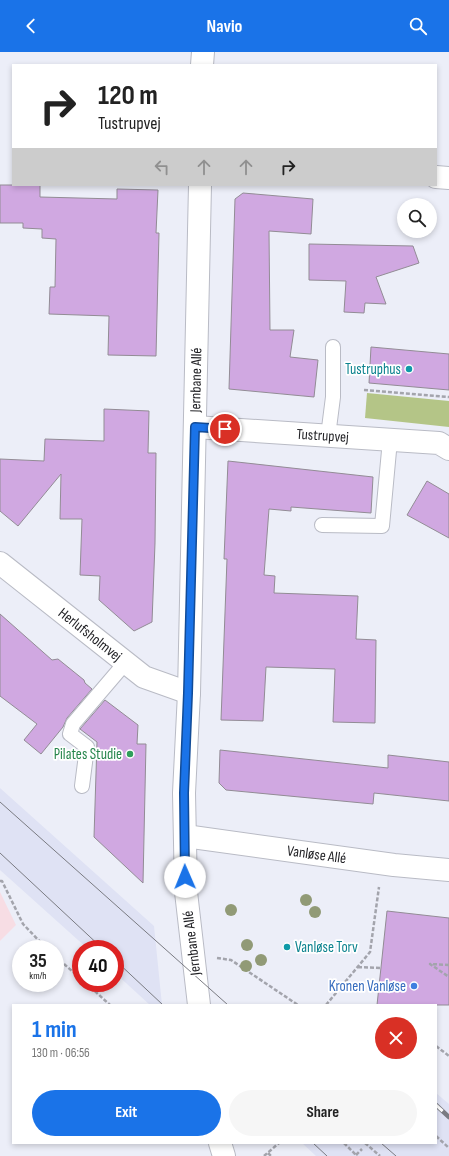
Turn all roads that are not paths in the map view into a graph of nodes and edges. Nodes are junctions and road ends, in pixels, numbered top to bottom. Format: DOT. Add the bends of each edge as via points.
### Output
graph roads {
  1 [pos="203,52"];
  2 [pos="202,64"];
  3 [pos="437,177"];
  4 [pos="449,178"];
  5 [pos="200,186"];
  6 [pos="333,347"];
  7 [pos="195,427"];
  8 [pos="328,436"];
  9 [pos="390,440"];
  10 [pos="449,449"];
  11 [pos="322,525"];
  12 [pos="0,563"];
  13 [pos="126,662"];
  14 [pos="188,693"];
  15 [pos="82,786"];
  16 [pos="184,836"];
  17 [pos="449,870"];
  18 [pos="199,1004"];
  19 [pos="211,1144"];
  20 [pos="220,1144"];
  21 [pos="210,1156"];
  22 [pos="224,1156"];
  1 -- 2 [label="street"];
  3 -- 4 [label="street"];
  5 -- 7 [label="street, Jernbane Allé"];
  6 -- 8 [label="lane" via="333,397"];
  7 -- 8 [label="street, Tustrupvej"];
  7 -- 14 [label="street, Jernbane Allé"];
  8 -- 9 [label="street, Tustrupvej"];
  9 -- 10 [label="street, Tustrupvej" via="439,443"];
  9 -- 11 [label="lane" via="382,526"];
  12 -- 13 [label="street, Herlufsholmvej"];
  13 -- 14 [label="street, Herlufsholmvej" via="144,677"];
  13 -- 15 [label="lane" via="73,724 70,734 86,747"];
  14 -- 16 [label="street, Jernbane Allé"];
  16 -- 17 [label="street, Vanløse Allé"];
  16 -- 18 [label="street, Jernbane Allé" via="186,892"];
  19 -- 21 [label="street"];
  20 -- 22 [label="street"];
}
